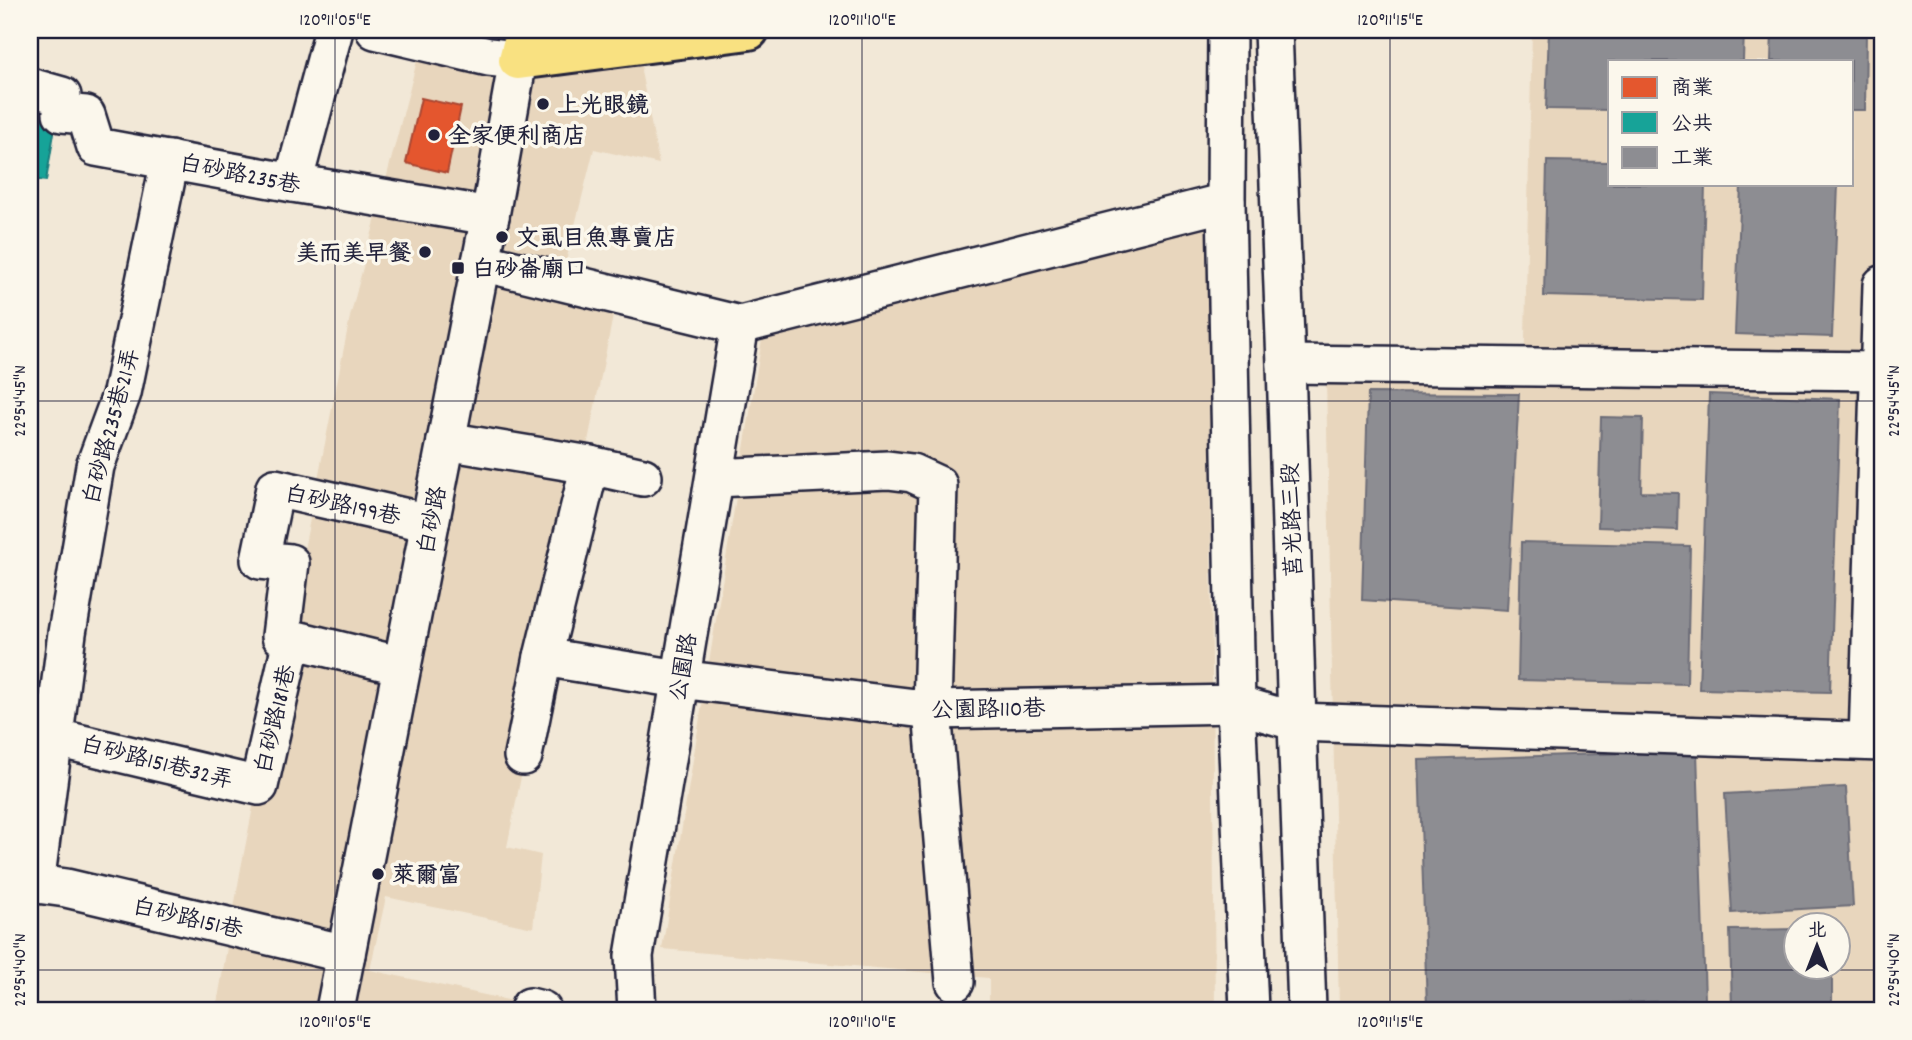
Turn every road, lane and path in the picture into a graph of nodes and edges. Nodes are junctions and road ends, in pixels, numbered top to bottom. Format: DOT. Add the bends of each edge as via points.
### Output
graph roads {
  1 [pos="334,30"];
  2 [pos="376,30"];
  3 [pos="748,30"];
  4 [pos="1227,30"];
  5 [pos="1273,30"];
  6 [pos="522,45"];
  7 [pos="30,88"];
  8 [pos="170,160"];
  9 [pos="293,183"];
  10 [pos="1226,202"];
  11 [pos="490,216"];
  12 [pos="481,262"];
  13 [pos="1882,285"];
  14 [pos="740,325"];
  15 [pos="1286,364"];
  16 [pos="1881,371"];
  17 [pos="446,441"];
  18 [pos="590,465"];
  19 [pos="643,477"];
  20 [pos="715,478"];
  21 [pos="430,523"];
  22 [pos="292,639"];
  23 [pos="543,657"];
  24 [pos="402,666"];
  25 [pos="680,679"];
  26 [pos="1236,704"];
  27 [pos="932,710"];
  28 [pos="1297,722"];
  29 [pos="42,734"];
  30 [pos="1875,741"];
  31 [pos="523,756"];
  32 [pos="259,786"];
  33 [pos="33,884"];
  34 [pos="346,954"];
  35 [pos="955,982"];
  36 [pos="335,1010"];
  37 [pos="529,1010"];
  38 [pos="542,1010"];
  39 [pos="637,1010"];
  40 [pos="1249,1010"];
  41 [pos="1307,1010"];
  1 -- 9 [label="street"];
  2 -- 6 [label="street" via="489,57"];
  3 -- 6 [label="main road"];
  4 -- 10 [label="street"];
  5 -- 15 [label="street, 莒光路三段"];
  6 -- 11 [label="street, 白砂路"];
  7 -- 8 [label="street, 白砂路235巷" via="62,96 62,113 86,115 96,147"];
  8 -- 9 [label="street, 白砂路235巷"];
  8 -- 29 [label="street, 白砂路235巷21弄" via="122,393 95,466 66,633"];
  9 -- 11 [label="street, 白砂路235巷"];
  10 -- 14 [label="street"];
  10 -- 26 [label="street"];
  11 -- 12 [label="street, 白砂路"];
  12 -- 14 [label="street"];
  12 -- 17 [label="street, 白砂路"];
  13 -- 16 [label="street"];
  14 -- 20 [label="street, 公園路"];
  15 -- 16 [label="street"];
  15 -- 28 [label="street, 莒光路三段"];
  16 -- 30 [label="street"];
  17 -- 18 [label="street"];
  17 -- 21 [label="street, 白砂路"];
  18 -- 19 [label="street"];
  18 -- 23 [label="street"];
  20 -- 25 [label="street, 公園路"];
  20 -- 27 [label="street" via="888,470 912,473 938,485"];
  21 -- 22 [label="street, 白砂路199巷" via="275,488 260,560 290,563 281,636"];
  21 -- 24 [label="street, 白砂路"];
  22 -- 24 [label="street, 白砂路181巷"];
  22 -- 32 [label="street, 白砂路181巷"];
  23 -- 25 [label="street, 公園路110巷"];
  23 -- 31 [label="street"];
  24 -- 34 [label="street, 白砂路"];
  25 -- 27 [label="street, 公園路110巷"];
  25 -- 39 [label="street, 公園路" via="634,956"];
  26 -- 27 [label="street, 公園路110巷"];
  26 -- 28 [label="street, 公園路110巷"];
  26 -- 40 [label="street"];
  27 -- 35 [label="street"];
  28 -- 30 [label="street, 公園路110巷"];
  28 -- 41 [label="street, 莒光路三段"];
  29 -- 32 [label="street, 白砂路151巷32弄"];
  29 -- 33 [label="street, 白砂路151巷32弄"];
  33 -- 34 [label="street, 白砂路151巷"];
  34 -- 36 [label="street, 白砂路"];
  37 -- 38 [label="street"];
}
